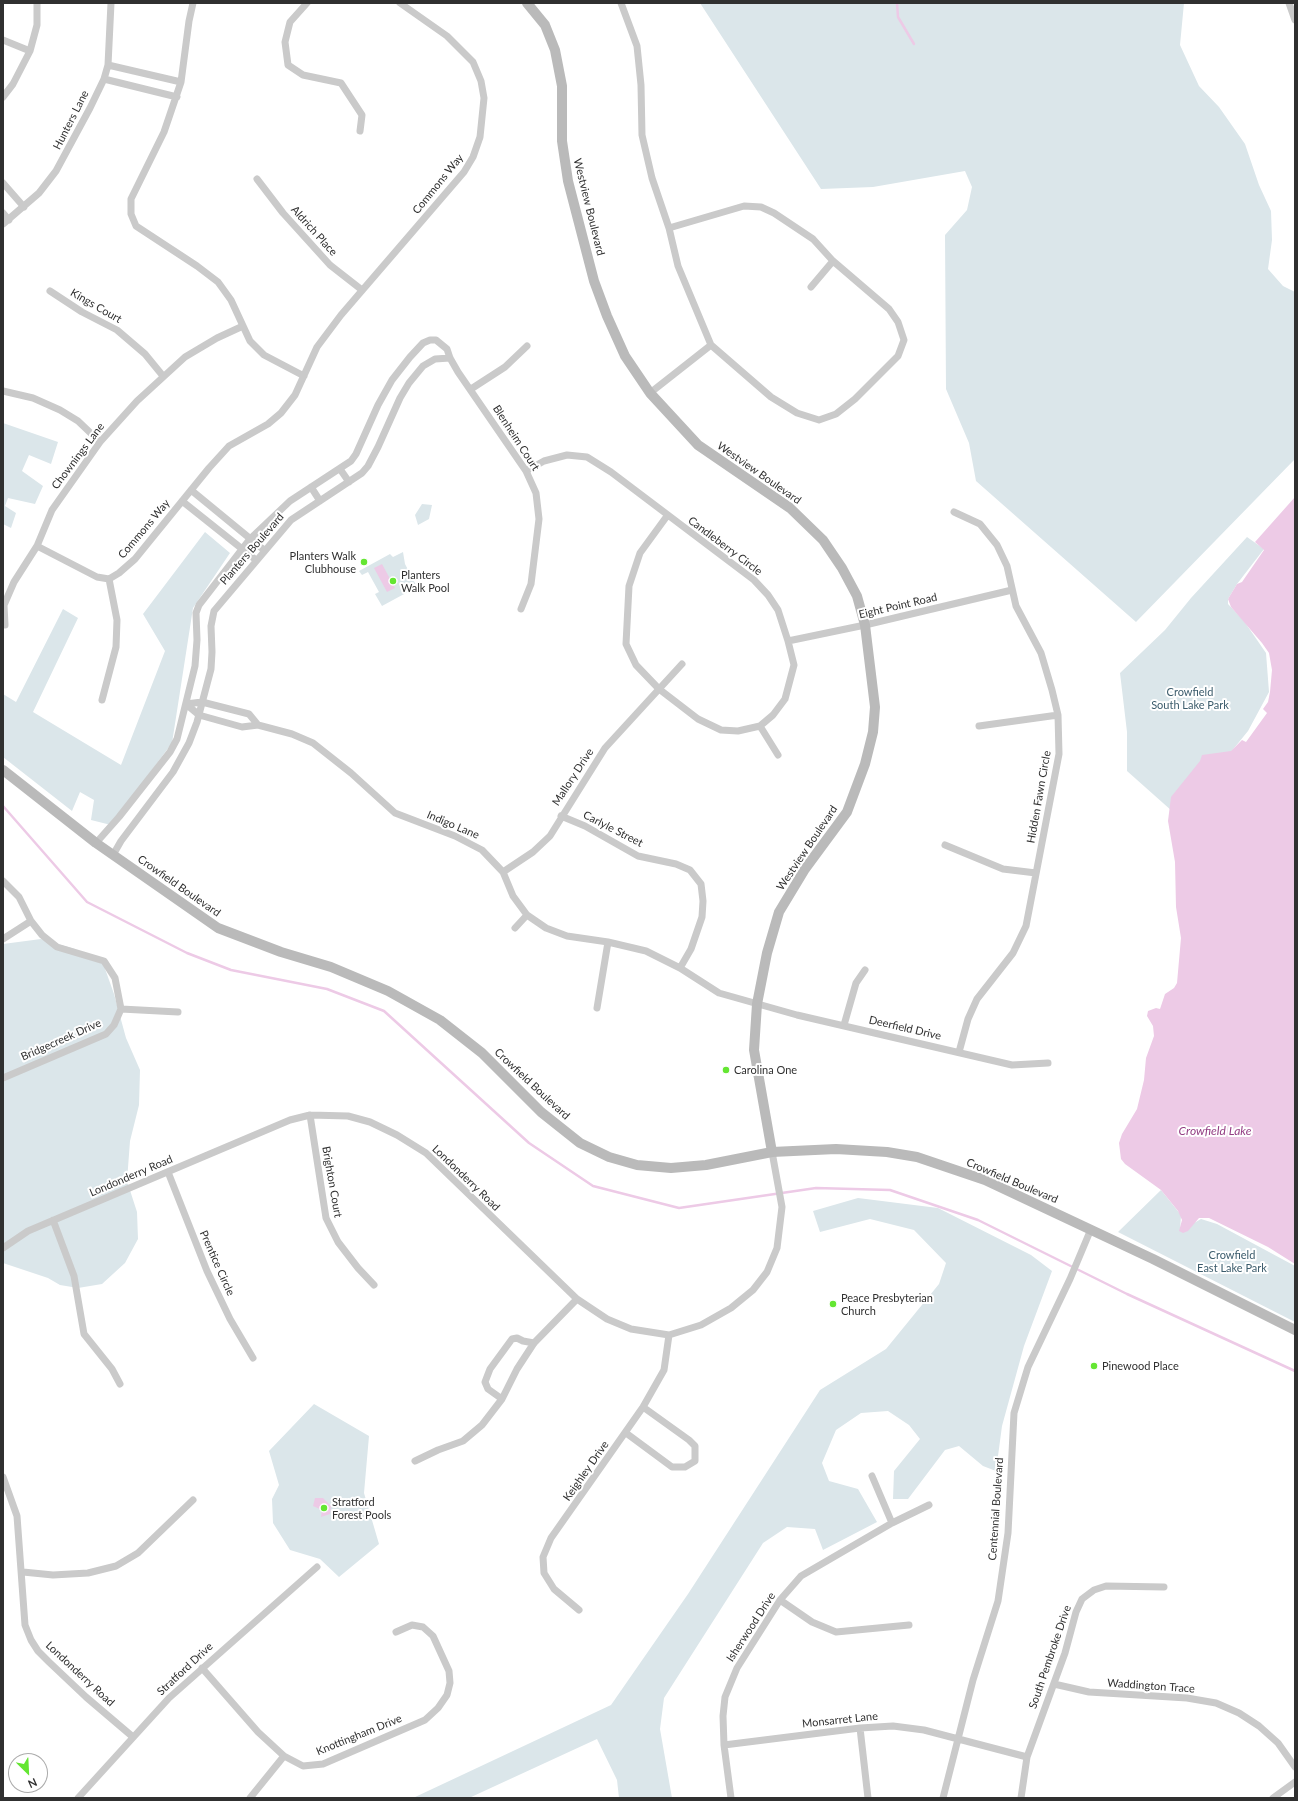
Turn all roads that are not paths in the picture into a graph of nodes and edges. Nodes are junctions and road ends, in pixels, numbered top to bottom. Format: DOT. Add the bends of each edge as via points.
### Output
graph roads {
  1 [pos="37,3"];
  2 [pos="111,3"];
  3 [pos="193,3"];
  4 [pos="307,3"];
  5 [pos="400,3"];
  6 [pos="527,3"];
  7 [pos="621,3"];
  8 [pos="1289,3"];
  9 [pos="1295,20"];
  10 [pos="3,40"];
  11 [pos="30,51"];
  12 [pos="108,65"];
  13 [pos="104,79"];
  14 [pos="181,82"];
  15 [pos="3,97"];
  16 [pos="177,97"];
  17 [pos="360,130"];
  18 [pos="257,179"];
  19 [pos="3,183"];
  20 [pos="24,207"];
  21 [pos="3,213"];
  22 [pos="6,222"];
  23 [pos="669,228"];
  24 [pos="833,261"];
  25 [pos="811,286"];
  26 [pos="362,290"];
  27 [pos="50,291"];
  28 [pos="243,326"];
  29 [pos="711,345"];
  30 [pos="527,346"];
  31 [pos="450,358"];
  32 [pos="163,376"];
  33 [pos="304,376"];
  34 [pos="471,389"];
  35 [pos="3,391"];
  36 [pos="650,393"];
  37 [pos="100,442"];
  38 [pos="340,469"];
  39 [pos="526,471"];
  40 [pos="349,482"];
  41 [pos="310,488"];
  42 [pos="191,490"];
  43 [pos="320,500"];
  44 [pos="182,501"];
  45 [pos="954,512"];
  46 [pos="667,516"];
  47 [pos="250,539"];
  48 [pos="37,546"];
  49 [pos="242,549"];
  50 [pos="264,550"];
  51 [pos="256,560"];
  52 [pos="109,579"];
  53 [pos="1012,590"];
  54 [pos="521,609"];
  55 [pos="5,625"];
  56 [pos="865,625"];
  57 [pos="788,641"];
  58 [pos="682,664"];
  59 [pos="659,689"];
  60 [pos="102,700"];
  61 [pos="202,702"];
  62 [pos="186,704"];
  63 [pos="199,715"];
  64 [pos="1058,715"];
  65 [pos="258,725"];
  66 [pos="760,726"];
  67 [pos="979,726"];
  68 [pos="778,754"];
  69 [pos="3,770"];
  70 [pos="561,816"];
  71 [pos="96,843"];
  72 [pos="945,845"];
  73 [pos="113,855"];
  74 [pos="503,872"];
  75 [pos="1036,873"];
  76 [pos="3,881"];
  77 [pos="527,915"];
  78 [pos="31,922"];
  79 [pos="515,928"];
  80 [pos="3,939"];
  81 [pos="608,942"];
  82 [pos="680,968"];
  83 [pos="865,970"];
  84 [pos="757,1004"];
  85 [pos="597,1008"];
  86 [pos="121,1009"];
  87 [pos="178,1012"];
  88 [pos="844,1025"];
  89 [pos="959,1052"];
  90 [pos="1048,1063"];
  91 [pos="3,1078"];
  92 [pos="310,1115"];
  93 [pos="772,1152"];
  94 [pos="168,1172"];
  95 [pos="53,1220"];
  96 [pos="1091,1229"];
  97 [pos="3,1248"];
  98 [pos="374,1285"];
  99 [pos="577,1299"];
  100 [pos="1295,1330"];
  101 [pos="669,1335"];
  102 [pos="534,1343"];
  103 [pos="253,1358"];
  104 [pos="120,1384"];
  105 [pos="502,1399"];
  106 [pos="644,1407"];
  107 [pos="626,1433"];
  108 [pos="415,1461"];
  109 [pos="872,1476"];
  110 [pos="3,1477"];
  111 [pos="193,1500"];
  112 [pos="929,1505"];
  113 [pos="892,1523"];
  114 [pos="317,1567"];
  115 [pos="22,1572"];
  116 [pos="1164,1586"];
  117 [pos="780,1600"];
  118 [pos="579,1610"];
  119 [pos="909,1625"];
  120 [pos="396,1632"];
  121 [pos="202,1668"];
  122 [pos="1054,1684"];
  123 [pos="860,1728"];
  124 [pos="133,1737"];
  125 [pos="957,1739"];
  126 [pos="724,1745"];
  127 [pos="284,1756"];
  128 [pos="1027,1757"];
  129 [pos="1295,1767"];
  130 [pos="1295,1782"];
  131 [pos="78,1798"];
  132 [pos="250,1798"];
  133 [pos="731,1798"];
  134 [pos="868,1798"];
  135 [pos="943,1798"];
  136 [pos="1021,1798"];
  137 [pos="1273,1798"];
  1 -- 11 [label="street" via="37,25"];
  2 -- 12 [label="street, Hunters Lane"];
  3 -- 14 [label="street"];
  4 -- 17 [label="street" via="290,22 285,42 288,65 303,75 341,83 362,115"];
  5 -- 26 [label="street, Commons Way" via="447,36 473,62 481,81 484,98 480,138 474,157 464,172"];
  6 -- 36 [label="main road, Westview Boulevard" via="545,26 555,50 562,86 562,141 568,181 594,281 625,356"];
  7 -- 23 [label="street" via="637,46 642,136 652,178"];
  8 -- 9 [label="street"];
  10 -- 11 [label="street"];
  11 -- 15 [label="street"];
  12 -- 13 [label="street, Hunters Lane"];
  12 -- 14 [label="street"];
  13 -- 16 [label="street"];
  13 -- 20 [label="street, Hunters Lane" via="56,171"];
  14 -- 16 [label="street"];
  16 -- 28 [label="street" via="164,132 131,199 131,214 136,226 218,282 231,300"];
  18 -- 26 [label="street, Aldrich Place" via="282,213 330,265"];
  19 -- 20 [label="street"];
  20 -- 22 [label="street, Hunters Lane"];
  21 -- 22 [label="street"];
  23 -- 24 [label="street" via="732,208 760,207 774,213 813,239"];
  23 -- 29 [label="street" via="678,266"];
  24 -- 25 [label="street"];
  24 -- 29 [label="street" via="889,309 898,322 904,340 898,356 855,399 836,414 819,420 797,413 771,397"];
  26 -- 33 [label="street, Commons Way" via="317,347"];
  27 -- 32 [label="street, Kings Court" via="82,312 117,330 145,354"];
  28 -- 32 [label="street, Chownings Lane" via="185,357"];
  28 -- 33 [label="street" via="250,341 264,355"];
  29 -- 36 [label="street"];
  30 -- 34 [label="street" via="505,367"];
  31 -- 34 [label="street, Blenheim Court"];
  31 -- 38 [label="street, Planters Boulevard" via="448,349 436,340 423,343 410,356 378,405 356,454"];
  31 -- 40 [label="street, Planters Boulevard" via="430,360 413,377 400,398 368,466"];
  32 -- 37 [label="street, Chownings Lane"];
  33 -- 42 [label="street, Commons Way" via="295,395 281,413 268,424 229,446"];
  34 -- 39 [label="street, Blenheim Court"];
  35 -- 37 [label="street" via="33,398 60,410 78,421"];
  36 -- 56 [label="main road, Westview Boulevard" via="698,445 790,508 823,540 857,596"];
  37 -- 48 [label="street, Chownings Lane" via="52,510"];
  38 -- 40 [label="street"];
  38 -- 41 [label="street, Planters Boulevard"];
  39 -- 46 [label="street, Candleberry Circle" via="544,461 568,455 587,457 611,472"];
  39 -- 54 [label="street, Blenheim Court" via="536,493 539,519 530,584"];
  40 -- 43 [label="street, Planters Boulevard"];
  41 -- 43 [label="street"];
  41 -- 47 [label="street, Planters Boulevard" via="290,501"];
  42 -- 44 [label="street, Commons Way"];
  42 -- 47 [label="street"];
  43 -- 50 [label="street, Planters Boulevard" via="291,520"];
  44 -- 49 [label="street, Commons Way"];
  44 -- 52 [label="street, Commons Way" via="135,559 119,574"];
  45 -- 53 [label="street, Hidden Fawn Circle" via="980,524 997,545 1007,566"];
  46 -- 57 [label="street, Candleberry Circle" via="754,580 778,610"];
  46 -- 59 [label="street, Candleberry Circle" via="640,553 628,586 626,644 636,665"];
  47 -- 49 [label="street, Planters Boulevard"];
  47 -- 50 [label="street"];
  48 -- 52 [label="street" via="97,577"];
  48 -- 55 [label="street, Chownings Lane" via="14,582 4,605"];
  49 -- 51 [label="street, Commons Way"];
  49 -- 62 [label="street, Planters Boulevard" via="208,592 196,613 197,640"];
  50 -- 51 [label="street, Planters Boulevard"];
  51 -- 61 [label="street, Planters Boulevard" via="221,601 212,617 210,669"];
  52 -- 60 [label="street" via="117,620 116,647"];
  53 -- 56 [label="street, Eight Point Road"];
  53 -- 64 [label="street, Hidden Fawn Circle" via="1016,606 1041,653"];
  56 -- 57 [label="street, Eight Point Road"];
  56 -- 84 [label="main road, Westview Boulevard" via="874,707 873,732 865,764 847,812 805,869 779,912 767,953"];
  57 -- 66 [label="street, Candleberry Circle" via="794,665 791,681 785,698 773,715"];
  58 -- 59 [label="street, Mallory Drive"];
  59 -- 66 [label="street, Candleberry Circle" via="698,719 721,730 738,731"];
  59 -- 70 [label="street, Mallory Drive" via="605,748"];
  61 -- 62 [label="street, Indigo Lane"];
  61 -- 63 [label="street, Planters Boulevard"];
  61 -- 65 [label="street, Indigo Lane" via="249,714"];
  62 -- 63 [label="street, Indigo Lane"];
  62 -- 71 [label="street, Planters Boulevard" via="177,739 170,752 119,818"];
  63 -- 65 [label="street, Indigo Lane" via="242,727"];
  63 -- 73 [label="street, Planters Boulevard" via="189,743 173,772 121,840"];
  64 -- 67 [label="street"];
  64 -- 75 [label="street, Hidden Fawn Circle" via="1058,754"];
  65 -- 74 [label="street, Indigo Lane" via="292,734 313,744 351,773 394,813 455,836 482,850"];
  66 -- 68 [label="street"];
  69 -- 71 [label="main road, Crowfield Boulevard"];
  70 -- 74 [label="street, Mallory Drive" via="550,836 539,847"];
  70 -- 82 [label="street, Carlyle Street" via="585,826 638,856 664,860 690,870 701,884 702,917 691,949"];
  71 -- 73 [label="main road, Crowfield Boulevard"];
  72 -- 75 [label="street" via="1003,869"];
  73 -- 93 [label="main road, Crowfield Boulevard" via="218,928 281,952 331,967 388,991 440,1020 482,1053 540,1112 580,1143 609,1157 637,1165 671,1168 706,1165"];
  74 -- 77 [label="street, Indigo Lane" via="513,896"];
  75 -- 89 [label="street, Hidden Fawn Circle" via="1026,926 1013,953 977,999 968,1019"];
  76 -- 78 [label="street" via="19,898"];
  77 -- 79 [label="street"];
  77 -- 81 [label="street, Indigo Lane" via="546,928 567,936"];
  78 -- 80 [label="street"];
  78 -- 86 [label="street" via="57,947 104,961 115,978"];
  81 -- 82 [label="street, Indigo Lane" via="646,951"];
  81 -- 85 [label="street"];
  82 -- 84 [label="street, Indigo Lane" via="719,994"];
  83 -- 88 [label="street" via="856,983"];
  84 -- 88 [label="street, Deerfield Drive"];
  84 -- 93 [label="main road, Westview Boulevard" via="754,1050"];
  86 -- 87 [label="street"];
  86 -- 91 [label="street, Bridgecreek Drive" via="114,1025 106,1034"];
  88 -- 89 [label="street, Deerfield Drive"];
  89 -- 90 [label="street, Deerfield Drive" via="1012,1065"];
  92 -- 94 [label="street, Londonderry Road" via="253,1134"];
  92 -- 98 [label="street, Brighton Court" via="326,1218 338,1242"];
  92 -- 99 [label="street, Londonderry Road" via="348,1116 370,1122 426,1153"];
  93 -- 96 [label="main road, Crowfield Boulevard" via="836,1149 888,1152 917,1157 985,1180"];
  93 -- 101 [label="street, Londonderry Road" via="782,1206 777,1248 767,1272 753,1290 731,1308 701,1325"];
  94 -- 95 [label="street, Londonderry Road"];
  94 -- 103 [label="street, Prentice Circle" via="207,1272"];
  95 -- 97 [label="street, Londonderry Road" via="28,1231"];
  95 -- 104 [label="street" via="74,1276 84,1334 112,1369"];
  96 -- 100 [label="main road, Crowfield Boulevard"];
  96 -- 125 [label="street, Centennial Boulevard" via="1028,1367 1014,1414 1008,1533 998,1601"];
  99 -- 101 [label="street, Londonderry Road" via="607,1319 631,1329"];
  99 -- 102 [label="street"];
  101 -- 106 [label="street, Keighley Drive" via="664,1370"];
  102 -- 105 [label="street"];
  102 -- 105 [label="street" via="518,1338 512,1339 490,1369 485,1382 488,1389"];
  105 -- 108 [label="street" via="482,1425 463,1441"];
  106 -- 107 [label="street, Keighley Drive"];
  106 -- 107 [label="street" via="695,1446 695,1461 685,1467 672,1467"];
  107 -- 118 [label="street, Keighley Drive" via="551,1538 543,1557 544,1573 554,1589"];
  109 -- 113 [label="street"];
  110 -- 115 [label="street, Londonderry Road" via="17,1516"];
  111 -- 115 [label="street" via="138,1553 116,1566 88,1573 53,1575"];
  112 -- 113 [label="street, Isherwood Drive"];
  113 -- 117 [label="street, Isherwood Drive" via="801,1576"];
  114 -- 121 [label="street, Stratford Drive"];
  115 -- 124 [label="street, Londonderry Road" via="25,1625 38,1651"];
  116 -- 122 [label="street, South Pembroke Drive" via="1106,1586 1094,1590 1082,1599"];
  117 -- 119 [label="street" via="812,1622 836,1632"];
  117 -- 126 [label="street, Isherwood Drive" via="737,1668 725,1697"];
  120 -- 127 [label="street, Knottingham Drive" via="412,1625 423,1627 433,1636 449,1671 450,1683 447,1695 438,1708 425,1720 323,1764 303,1766"];
  121 -- 124 [label="street, Stratford Drive" via="169,1698"];
  121 -- 127 [label="street, Knottingham Drive" via="258,1732"];
  122 -- 128 [label="street, South Pembroke Drive"];
  122 -- 129 [label="street, Waddington Trace" via="1089,1692 1187,1698 1216,1703 1239,1713 1259,1726 1278,1743"];
  123 -- 125 [label="street, Monsarret Lane" via="893,1726 924,1730"];
  123 -- 126 [label="street, Monsarret Lane"];
  123 -- 134 [label="street"];
  124 -- 131 [label="street, Stratford Drive"];
  125 -- 128 [label="street, Monsarret Lane"];
  125 -- 135 [label="street, Centennial Boulevard"];
  126 -- 133 [label="street, Isherwood Drive"];
  127 -- 132 [label="street"];
  128 -- 136 [label="street, South Pembroke Drive"];
  130 -- 137 [label="street"];
}
